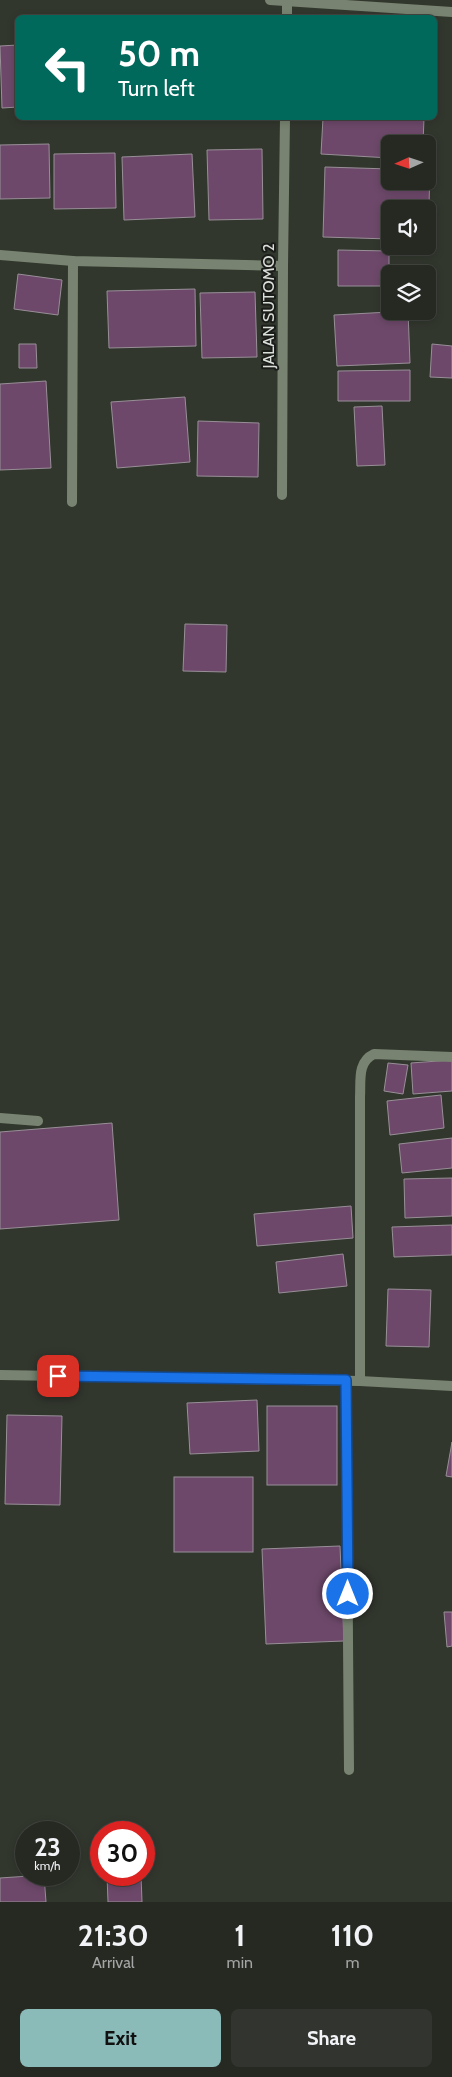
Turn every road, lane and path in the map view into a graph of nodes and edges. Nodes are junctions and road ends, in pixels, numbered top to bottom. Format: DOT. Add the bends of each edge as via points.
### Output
graph roads {
  1 [pos="270,0"];
  2 [pos="287,0"];
  3 [pos="452,12"];
  4 [pos="287,15"];
  5 [pos="285,120"];
  6 [pos="0,256"];
  7 [pos="73,261"];
  8 [pos="282,266"];
  9 [pos="282,495"];
  10 [pos="72,502"];
  11 [pos="452,1057"];
  12 [pos="0,1118"];
  13 [pos="38,1121"];
  14 [pos="0,1375"];
  15 [pos="346,1380"];
  16 [pos="360,1380"];
  17 [pos="452,1386"];
  18 [pos="349,1770"];
  1 -- 2 [label="street"];
  2 -- 3 [label="street"];
  2 -- 4 [label="street"];
  5 -- 8 [label="street, JALAN SUTOMO 2"];
  6 -- 7 [label="street"];
  7 -- 8 [label="street"];
  7 -- 10 [label="street"];
  8 -- 9 [label="street, JALAN SUTOMO 2"];
  11 -- 16 [label="street" via="374,1054 362,1064"];
  12 -- 13 [label="street"];
  14 -- 15 [label="street"];
  15 -- 16 [label="street"];
  15 -- 18 [label="street"];
  16 -- 17 [label="street"];
}
